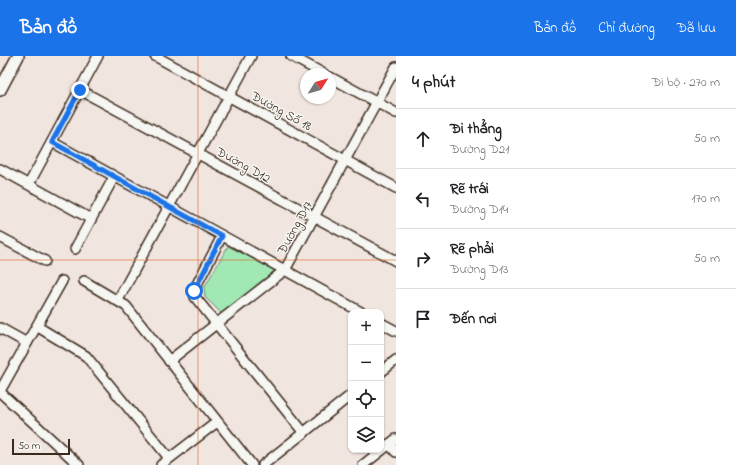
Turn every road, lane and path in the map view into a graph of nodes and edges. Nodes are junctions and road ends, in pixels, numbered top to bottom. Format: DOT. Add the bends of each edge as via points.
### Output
graph roads {
  1 [pos="18,56"];
  2 [pos="98,56"];
  3 [pos="155,56"];
  4 [pos="251,56"];
  5 [pos="291,56"];
  6 [pos="396,66"];
  7 [pos="313,68"];
  8 [pos="336,80"];
  9 [pos="0,90"];
  10 [pos="80,90"];
  11 [pos="229,96"];
  12 [pos="376,103"];
  13 [pos="396,113"];
  14 [pos="52,142"];
  15 [pos="198,153"];
  16 [pos="345,160"];
  17 [pos="0,168"];
  18 [pos="114,177"];
  19 [pos="29,184"];
  20 [pos="396,188"];
  21 [pos="169,207"];
  22 [pos="314,217"];
  23 [pos="91,219"];
  24 [pos="222,236"];
  25 [pos="0,237"];
  26 [pos="75,249"];
  27 [pos="45,261"];
  28 [pos="396,261"];
  29 [pos="284,270"];
  30 [pos="62,281"];
  31 [pos="84,281"];
  32 [pos="118,300"];
  33 [pos="356,309"];
  34 [pos="216,324"];
  35 [pos="384,325"];
  36 [pos="38,327"];
  37 [pos="0,328"];
  38 [pos="396,331"];
  39 [pos="27,343"];
  40 [pos="396,360"];
  41 [pos="169,361"];
  42 [pos="384,370"];
  43 [pos="0,392"];
  44 [pos="348,398"];
  45 [pos="217,422"];
  46 [pos="304,433"];
  47 [pos="393,441"];
  48 [pos="396,452"];
  49 [pos="169,458"];
  50 [pos="79,465"];
  51 [pos="160,465"];
  52 [pos="252,465"];
  53 [pos="263,465"];
  54 [pos="363,465"];
  1 -- 9 [label="main road"];
  2 -- 10 [label="street"];
  3 -- 11 [label="street, Đường Số 18"];
  4 -- 11 [label="street"];
  5 -- 7 [label="street"];
  6 -- 12 [label="street, Đường D17"];
  8 -- 12 [label="street"];
  10 -- 14 [label="street"];
  10 -- 15 [label="street, Đường D12"];
  11 -- 15 [label="street"];
  11 -- 16 [label="street, Đường Số 18"];
  12 -- 13 [label="street"];
  12 -- 16 [label="street, Đường D17"];
  14 -- 18 [label="street"];
  14 -- 19 [label="street"];
  15 -- 21 [label="street"];
  15 -- 22 [label="street, Đường D12"];
  16 -- 20 [label="street, Đường Số 18"];
  16 -- 22 [label="street, Đường D17"];
  17 -- 19 [label="street"];
  18 -- 21 [label="street"];
  18 -- 23 [label="street"];
  19 -- 23 [label="street"];
  21 -- 24 [label="street"];
  21 -- 32 [label="street"];
  22 -- 28 [label="street, Đường D12"];
  22 -- 29 [label="street, Đường D17"];
  23 -- 26 [label="street"];
  24 -- 29 [label="street"];
  24 -- 34 [label="street" via="194,291 195,297"];
  25 -- 27 [label="street"];
  29 -- 33 [label="street"];
  29 -- 34 [label="street, Đường D17"];
  30 -- 36 [label="street"];
  31 -- 32 [label="street"];
  32 -- 41 [label="street" via="126,306"];
  34 -- 41 [label="street, Đường D17"];
  34 -- 46 [label="street"];
  35 -- 38 [label="street"];
  36 -- 39 [label="street"];
  36 -- 49 [label="street" via="86,356"];
  37 -- 39 [label="street"];
  39 -- 43 [label="street"];
  40 -- 42 [label="street"];
  41 -- 45 [label="street"];
  43 -- 50 [label="street"];
  44 -- 46 [label="street"];
  45 -- 49 [label="street"];
  45 -- 52 [label="street"];
  46 -- 53 [label="street"];
  47 -- 48 [label="street"];
  47 -- 54 [label="street"];
  49 -- 51 [label="street"];
}
